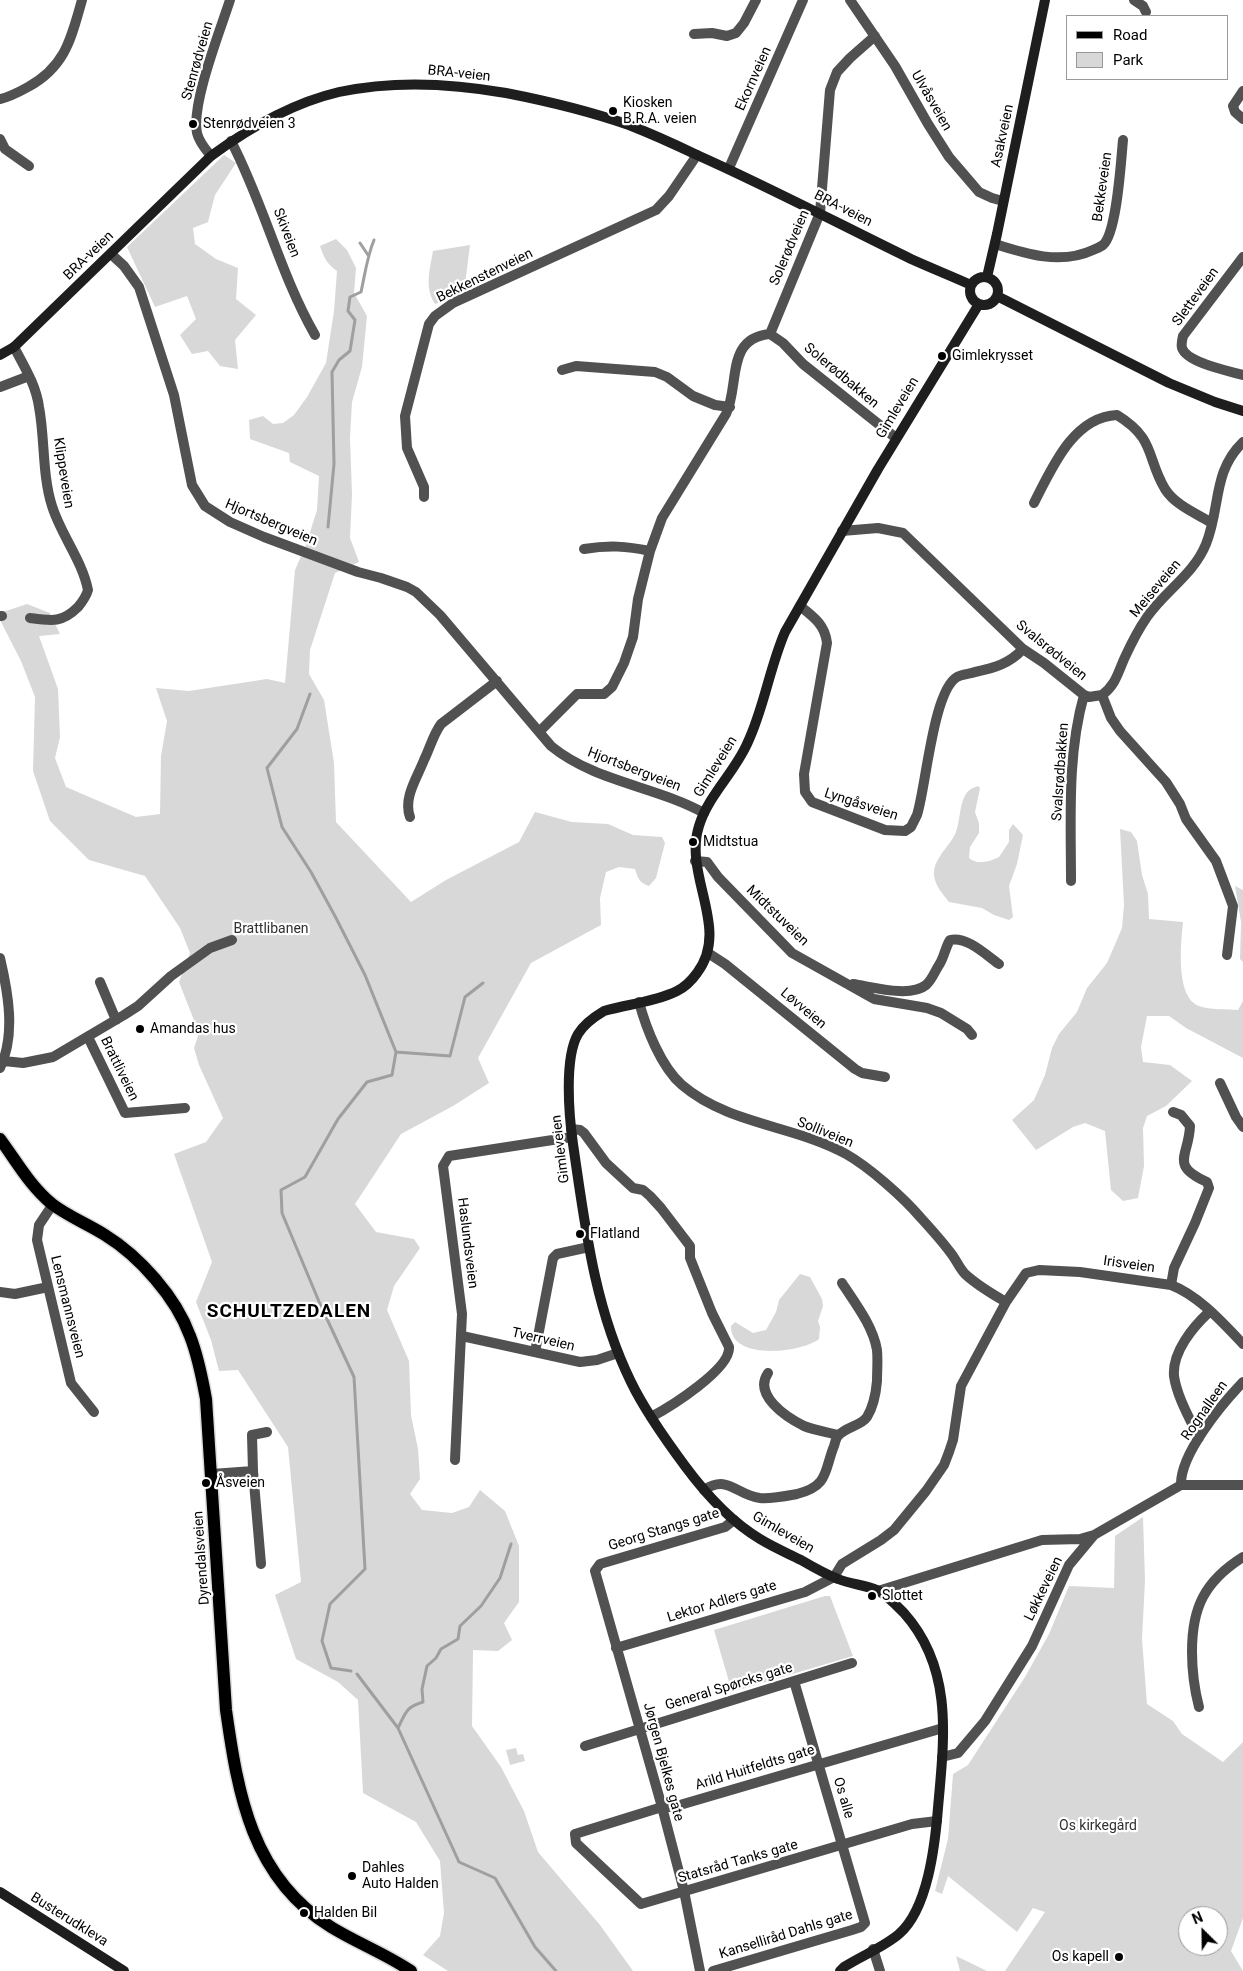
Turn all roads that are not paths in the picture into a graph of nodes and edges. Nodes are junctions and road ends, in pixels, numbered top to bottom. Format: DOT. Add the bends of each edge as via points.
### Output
graph roads {
  1 [pos="82,0"];
  2 [pos="230,0"];
  3 [pos="756,0"];
  4 [pos="803,0"];
  5 [pos="850,0"];
  6 [pos="1045,0"];
  7 [pos="1134,0"];
  8 [pos="1146,12"];
  9 [pos="694,34"];
  10 [pos="875,36"];
  11 [pos="1243,91"];
  12 [pos="0,99"];
  13 [pos="1243,118"];
  14 [pos="0,139"];
  15 [pos="1123,140"];
  16 [pos="231,141"];
  17 [pos="697,155"];
  18 [pos="211,156"];
  19 [pos="29,166"];
  20 [pos="729,168"];
  21 [pos="1003,201"];
  22 [pos="820,213"];
  23 [pos="995,244"];
  24 [pos="111,254"];
  25 [pos="1243,257"];
  26 [pos="986,277"];
  27 [pos="971,285"];
  28 [pos="997,296"];
  29 [pos="978,304"];
  30 [pos="770,334"];
  31 [pos="315,335"];
  32 [pos="14,348"];
  33 [pos="0,355"];
  34 [pos="562,370"];
  35 [pos="1243,375"];
  36 [pos="29,376"];
  37 [pos="0,387"];
  38 [pos="730,406"];
  39 [pos="1243,411"];
  40 [pos="896,438"];
  41 [pos="1243,442"];
  42 [pos="424,497"];
  43 [pos="1034,503"];
  44 [pos="1212,523"];
  45 [pos="842,532"];
  46 [pos="584,549"];
  47 [pos="650,551"];
  48 [pos="800,606"];
  49 [pos="30,618"];
  50 [pos="1023,649"];
  51 [pos="497,681"];
  52 [pos="1084,695"];
  53 [pos="1102,695"];
  54 [pos="540,731"];
  55 [pos="704,813"];
  56 [pos="410,817"];
  57 [pos="696,860"];
  58 [pos="1071,881"];
  59 [pos="232,940"];
  60 [pos="708,953"];
  61 [pos="1227,955"];
  62 [pos="0,958"];
  63 [pos="999,964"];
  64 [pos="100,982"];
  65 [pos="848,985"];
  66 [pos="640,1002"];
  67 [pos="116,1020"];
  68 [pos="972,1035"];
  69 [pos="88,1037"];
  70 [pos="2,1064"];
  71 [pos="885,1076"];
  72 [pos="1220,1083"];
  73 [pos="185,1108"];
  74 [pos="1173,1112"];
  75 [pos="1243,1127"];
  76 [pos="572,1133"];
  77 [pos="0,1139"];
  78 [pos="52,1204"];
  79 [pos="589,1247"];
  80 [pos="842,1283"];
  81 [pos="1171,1285"];
  82 [pos="48,1286"];
  83 [pos="0,1292"];
  84 [pos="1006,1302"];
  85 [pos="1209,1312"];
  86 [pos="462,1336"];
  87 [pos="1243,1344"];
  88 [pos="535,1352"];
  89 [pos="618,1353"];
  90 [pos="768,1373"];
  91 [pos="1243,1382"];
  92 [pos="94,1412"];
  93 [pos="651,1416"];
  94 [pos="267,1432"];
  95 [pos="838,1435"];
  96 [pos="1199,1438"];
  97 [pos="455,1460"];
  98 [pos="253,1471"];
  99 [pos="212,1474"];
  100 [pos="1181,1485"];
  101 [pos="1243,1485"];
  102 [pos="704,1490"];
  103 [pos="734,1520"];
  104 [pos="1094,1536"];
  105 [pos="1243,1557"];
  106 [pos="261,1564"];
  107 [pos="600,1564"];
  108 [pos="834,1577"];
  109 [pos="878,1591"];
  110 [pos="616,1648"];
  111 [pos="852,1663"];
  112 [pos="794,1681"];
  113 [pos="1199,1707"];
  114 [pos="641,1728"];
  115 [pos="943,1728"];
  116 [pos="585,1746"];
  117 [pos="942,1757"];
  118 [pos="819,1764"];
  119 [pos="662,1807"];
  120 [pos="937,1821"];
  121 [pos="575,1834"];
  122 [pos="843,1846"];
  123 [pos="0,1892"];
  124 [pos="684,1892"];
  125 [pos="865,1923"];
  126 [pos="873,1950"];
  127 [pos="124,1971"];
  128 [pos="411,1971"];
  129 [pos="700,1971"];
  130 [pos="714,1971"];
  131 [pos="840,1971"];
  132 [pos="880,1971"];
  1 -- 12 [label="street" via="68,44 56,66 37,82"];
  2 -- 18 [label="street, Stenrødveien" via="196,118 198,135"];
  3 -- 9 [label="street" via="736,33 727,36"];
  4 -- 20 [label="street, Ekornveien"];
  5 -- 10 [label="street, Ulvåsveien"];
  6 -- 21 [label="street, Asakveien"];
  7 -- 8 [label="street"];
  10 -- 21 [label="street, Ulvåsveien" via="943,149 979,192"];
  10 -- 22 [label="street, Solerødveien" via="837,72 830,90"];
  11 -- 13 [label="street" via="1233,106"];
  14 -- 19 [label="street" via="5,149"];
  15 -- 23 [label="street, Bekkeveien" via="1117,200 1104,245 1086,253 1063,257 1025,253"];
  16 -- 17 [label="street, BRA-veien" via="293,108 338,92 385,85 422,84 474,87 575,108 628,125"];
  16 -- 18 [label="street, BRA-veien"];
  16 -- 31 [label="street, Skiveien" via="299,308"];
  17 -- 20 [label="street, BRA-veien"];
  17 -- 42 [label="street, Bekkenstenveien" via="656,210 453,303 435,316 424,340 405,416 407,448 424,487"];
  18 -- 24 [label="street, BRA-veien"];
  20 -- 22 [label="street, BRA-veien"];
  21 -- 23 [label="street, Asakveien"];
  22 -- 27 [label="street, BRA-veien"];
  22 -- 30 [label="street, Solerødveien"];
  23 -- 26 [label="street, Asakveien"];
  24 -- 32 [label="street, BRA-veien"];
  24 -- 51 [label="street, Hjortsbergveien" via="139,287 174,395 192,485 205,506 230,522 264,537 407,587 440,615"];
  25 -- 35 [label="street, Sletteveien" via="1183,336 1181,346 1194,360"];
  26 -- 27 [label="street" via="978,278"];
  26 -- 28 [label="street" via="998,286"];
  27 -- 29 [label="street" via="971,296"];
  28 -- 29 [label="street" via="990,304"];
  28 -- 39 [label="street" via="1169,383"];
  29 -- 40 [label="street, Gimleveien"];
  30 -- 38 [label="street" via="755,337 741,351 736,362"];
  30 -- 40 [label="street, Solerødbakken"];
  32 -- 33 [label="street, BRA-veien"];
  32 -- 36 [label="street, Klippeveien"];
  34 -- 38 [label="street" via="576,366 654,372 667,377 693,396 716,405"];
  36 -- 37 [label="street"];
  36 -- 49 [label="street, Klippeveien" via="39,406 51,504 84,574 88,590 82,602 65,618"];
  38 -- 47 [label="street" via="666,512"];
  40 -- 45 [label="street, Gimleveien"];
  41 -- 44 [label="street, Meiseveien" via="1223,470"];
  43 -- 44 [label="street" via="1063,451 1079,432 1097,419 1118,416 1134,427 1145,441 1165,489 1172,497"];
  44 -- 53 [label="street, Meiseveien" via="1200,557 1146,618 1114,683"];
  45 -- 48 [label="street, Gimleveien"];
  45 -- 50 [label="street, Svalsrødveien" via="878,528 903,533"];
  46 -- 47 [label="street" via="621,546"];
  47 -- 54 [label="street" via="633,637 612,687 599,696 577,694"];
  48 -- 50 [label="street, Lyngåsveien" via="824,628 827,643 804,774 804,792 812,802 885,830 905,831 911,827 936,722 951,682 958,676 996,668 1009,662"];
  48 -- 55 [label="street, Gimleveien" via="778,649 748,743"];
  50 -- 52 [label="street, Svalsrødveien"];
  51 -- 54 [label="street, Hjortsbergveien"];
  51 -- 56 [label="street" via="434,733 411,792"];
  52 -- 53 [label="street, Svalsrødveien"];
  52 -- 58 [label="street, Svalsrødbakken" via="1077,719 1070,796"];
  53 -- 61 [label="street" via="1116,725 1166,782 1186,819 1216,861 1233,906"];
  54 -- 55 [label="street, Hjortsbergveien" via="551,746 587,768"];
  55 -- 57 [label="street, Gimleveien" via="696,836"];
  57 -- 60 [label="street, Gimleveien" via="711,931"];
  57 -- 65 [label="street, Midtstuveien" via="707,862 792,953"];
  59 -- 67 [label="street, Brattliveien" via="210,948"];
  60 -- 66 [label="street, Gimleveien" via="692,979 679,990"];
  60 -- 71 [label="street, Løvveien" via="855,1070"];
  62 -- 70 [label="street" via="6,984 9,1035"];
  63 -- 65 [label="street, Midtstuveien" via="957,939 950,940 941,963 921,988 884,990"];
  64 -- 67 [label="street, Brattliveien"];
  65 -- 68 [label="street, Midtstuveien" via="874,999 941,1013"];
  66 -- 76 [label="street, Gimleveien" via="604,1012 578,1034 571,1053 569,1077"];
  66 -- 84 [label="street, Solliveien" via="664,1064 684,1086 706,1102 730,1113 847,1154 918,1215 964,1273"];
  67 -- 69 [label="street, Brattliveien"];
  69 -- 70 [label="street, Brattliveien" via="53,1057"];
  69 -- 73 [label="street, Brattliveien" via="126,1113"];
  72 -- 75 [label="street"];
  74 -- 81 [label="street" via="1181,1115 1190,1126 1184,1164 1188,1172 1207,1182 1209,1188 1174,1268"];
  76 -- 79 [label="street, Gimleveien"];
  76 -- 86 [label="street, Haslundsveien" via="449,1156 446,1160 443,1166"];
  76 -- 93 [label="street" via="584,1132 606,1163 633,1188 643,1190 662,1208 690,1246 690,1258 730,1346 726,1359 696,1388"];
  77 -- 78 [label="main road, Dyrendalsveien" via="30,1183"];
  78 -- 82 [label="street, Lensmannsveien" via="39,1225 37,1240"];
  78 -- 99 [label="main road, Dyrendalsveien" via="131,1253 178,1311 190,1334 199,1363 206,1399"];
  79 -- 88 [label="street" via="557,1254 553,1258"];
  79 -- 89 [label="street, Gimleveien" via="599,1298"];
  80 -- 95 [label="street" via="874,1339 877,1370 872,1406 866,1419"];
  81 -- 84 [label="street, Irisveien" via="1080,1272 1039,1270 1026,1273"];
  81 -- 85 [label="street, Irisveien" via="1188,1292"];
  82 -- 83 [label="street" via="15,1294"];
  82 -- 92 [label="street, Lensmannsveien" via="71,1383"];
  84 -- 108 [label="street, Irisveien" via="961,1386 953,1440 944,1465 894,1530 842,1564"];
  85 -- 87 [label="street, Irisveien"];
  85 -- 96 [label="street" via="1182,1347 1174,1375"];
  86 -- 88 [label="street, Tverrveien"];
  86 -- 97 [label="street, Haslundsveien"];
  88 -- 89 [label="street, Tverrveien" via="580,1362"];
  89 -- 93 [label="street, Gimleveien" via="636,1393"];
  90 -- 95 [label="street" via="764,1388 780,1411 804,1426"];
  91 -- 96 [label="street, Rognalleen"];
  93 -- 102 [label="street, Gimleveien"];
  94 -- 98 [label="street" via="252,1435"];
  95 -- 102 [label="street" via="828,1471 821,1482 809,1490 761,1498 743,1494 726,1483 717,1483"];
  96 -- 100 [label="street, Rognalleen" via="1181,1476"];
  98 -- 99 [label="street"];
  98 -- 106 [label="street"];
  99 -- 128 [label="main road, Dyrendalsveien" via="226,1710 233,1760 258,1846 287,1889 316,1916"];
  100 -- 101 [label="street"];
  100 -- 104 [label="street, Løkkeveien"];
  102 -- 103 [label="street, Gimleveien"];
  103 -- 107 [label="street, Georg Stangs gate" via="717,1530"];
  103 -- 108 [label="street, Gimleveien" via="758,1538"];
  104 -- 109 [label="street" via="1042,1540"];
  104 -- 117 [label="street, Løkkeveien" via="1069,1565 1032,1646 985,1722 958,1753"];
  105 -- 113 [label="street" via="1214,1581 1201,1600 1192,1651 1194,1689"];
  107 -- 110 [label="street, Jørgen Bjelkes gate" via="595,1571"];
  108 -- 109 [label="street, Gimleveien"];
  108 -- 110 [label="street, Lektor Adlers gate" via="805,1592"];
  109 -- 115 [label="street, Gimleveien" via="908,1618 926,1644 938,1676"];
  110 -- 114 [label="street, Jørgen Bjelkes gate"];
  111 -- 112 [label="street, General Spørcks gate"];
  112 -- 114 [label="street, General Spørcks gate"];
  112 -- 118 [label="street, Os alle"];
  114 -- 116 [label="street, General Spørcks gate"];
  114 -- 119 [label="street, Jørgen Bjelkes gate"];
  115 -- 117 [label="street, Gimleveien"];
  115 -- 118 [label="street, Arild Huitfeldts gate"];
  117 -- 120 [label="street, Gimleveien"];
  118 -- 119 [label="street, Arild Huitfeldts gate" via="673,1807"];
  118 -- 122 [label="street, Os alle"];
  119 -- 121 [label="street, Arild Huitfeldts gate"];
  119 -- 124 [label="street, Jørgen Bjelkes gate"];
  120 -- 122 [label="street, Statsråd Tanks gate" via="912,1824"];
  120 -- 126 [label="street, Gimleveien" via="925,1892 911,1922 889,1942"];
  121 -- 124 [label="street, Statsråd Tanks gate" via="576,1843 641,1904"];
  122 -- 124 [label="street, Statsråd Tanks gate"];
  122 -- 125 [label="street, Os alle"];
  123 -- 127 [label="street, Busterudkleva"];
  124 -- 129 [label="street, Jørgen Bjelkes gate"];
  125 -- 130 [label="street, Kanselliråd Dahls gate" via="852,1930"];
  126 -- 131 [label="street, Gimleveien"];
  126 -- 132 [label="street"];
}
